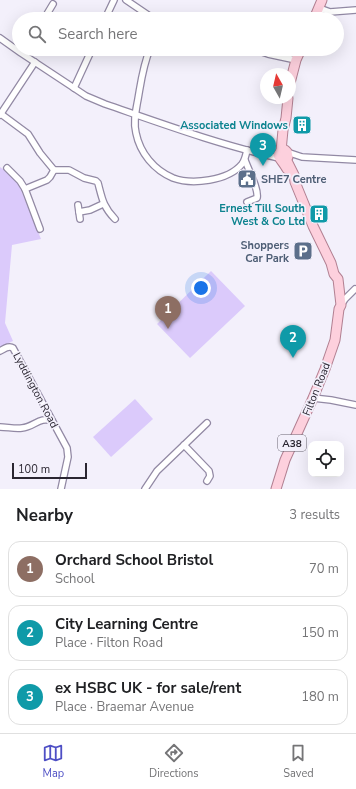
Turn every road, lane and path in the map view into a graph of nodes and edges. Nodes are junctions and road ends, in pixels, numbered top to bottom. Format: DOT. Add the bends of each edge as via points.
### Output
graph roads {
  1 [pos="114,0"];
  2 [pos="126,0"];
  3 [pos="53,4"];
  4 [pos="321,4"];
  5 [pos="356,10"];
  6 [pos="48,12"];
  7 [pos="108,12"];
  8 [pos="144,12"];
  9 [pos="0,38"];
  10 [pos="12,45"];
  11 [pos="28,56"];
  12 [pos="89,56"];
  13 [pos="147,56"];
  14 [pos="277,56"];
  15 [pos="298,56"];
  16 [pos="296,60"];
  17 [pos="35,62"];
  18 [pos="294,68"];
  19 [pos="74,88"];
  20 [pos="287,104"];
  21 [pos="0,114"];
  22 [pos="136,115"];
  23 [pos="247,150"];
  24 [pos="283,155"];
  25 [pos="245,160"];
  26 [pos="356,160"];
  27 [pos="7,168"];
  28 [pos="54,170"];
  29 [pos="25,189"];
  30 [pos="247,202"];
  31 [pos="103,204"];
  32 [pos="78,205"];
  33 [pos="79,212"];
  34 [pos="115,218"];
  35 [pos="80,219"];
  36 [pos="40,228"];
  37 [pos="334,274"];
  38 [pos="355,288"];
  39 [pos="340,289"];
  40 [pos="340,307"];
  41 [pos="0,351"];
  42 [pos="313,398"];
  43 [pos="356,405"];
  44 [pos="52,421"];
  45 [pos="207,423"];
  46 [pos="0,427"];
  47 [pos="184,445"];
  48 [pos="207,481"];
  49 [pos="61,489"];
  50 [pos="145,489"];
  51 [pos="276,489"];
  1 -- 7 [label="street"];
  2 -- 8 [label="street"];
  3 -- 6 [label="street"];
  4 -- 5 [label="street" via="330,12"];
  9 -- 10 [label="street"];
  11 -- 17 [label="street"];
  12 -- 19 [label="street"];
  13 -- 22 [label="street"];
  14 -- 16 [label="street"];
  15 -- 16 [label="main road"];
  16 -- 18 [label="main road"];
  17 -- 19 [label="street"];
  17 -- 21 [label="street"];
  19 -- 22 [label="street" via="86,96"];
  20 -- 24 [label="main road" via="283,130"];
  21 -- 28 [label="street" via="28,134"];
  22 -- 23 [label="street"];
  22 -- 25 [label="street" via="135,131 142,151 155,167 174,178 185,181 210,180 231,173"];
  23 -- 24 [label="street" via="263,155"];
  23 -- 25 [label="street"];
  24 -- 26 [label="street"];
  24 -- 37 [label="main road, Filton Road / A38"];
  25 -- 30 [label="street" via="258,194 257,198"];
  27 -- 29 [label="street"];
  28 -- 29 [label="street" via="47,180"];
  28 -- 31 [label="street" via="69,170 96,181"];
  29 -- 36 [label="street"];
  31 -- 33 [label="street"];
  31 -- 34 [label="street"];
  32 -- 33 [label="street"];
  33 -- 35 [label="street"];
  37 -- 39 [label="main road, Filton Road / A38"];
  37 -- 40 [label="main road, Filton Road / A38" via="337,305"];
  38 -- 39 [label="street" via="346,292"];
  38 -- 40 [label="street"];
  39 -- 40 [label="main road, Filton Road / A38"];
  40 -- 42 [label="main road, Filton Road / A38" via="335,340"];
  41 -- 44 [label="street, Lyddington Road" via="11,346 13,348"];
  42 -- 43 [label="street"];
  42 -- 51 [label="main road, Filton Road / A38" via="284,460"];
  44 -- 46 [label="street" via="43,420 25,428"];
  44 -- 49 [label="street, Lyddington Road" via="66,445 68,457"];
  45 -- 47 [label="street"];
  47 -- 48 [label="street" via="209,471"];
  47 -- 50 [label="street" via="158,471"];
}
